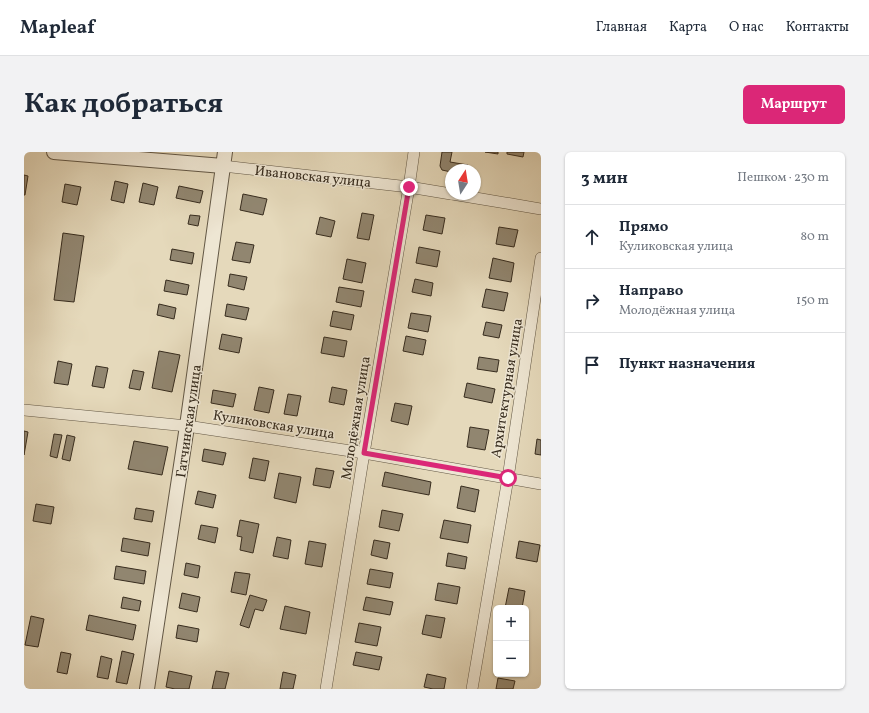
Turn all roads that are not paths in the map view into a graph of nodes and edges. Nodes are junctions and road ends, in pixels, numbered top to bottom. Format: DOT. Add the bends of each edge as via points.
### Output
graph roads {
  1 [pos="54,152"];
  2 [pos="414,152"];
  3 [pos="224,159"];
  4 [pos="409,187"];
  5 [pos="445,193"];
  6 [pos="481,199"];
  7 [pos="541,209"];
  8 [pos="541,258"];
  9 [pos="24,410"];
  10 [pos="187,426"];
  11 [pos="364,453"];
  12 [pos="508,478"];
  13 [pos="541,484"];
  14 [pos="147,689"];
  15 [pos="326,689"];
  16 [pos="472,689"];
  1 -- 3 [label="street, Ивановская улица"];
  2 -- 4 [label="street, Молодёжная улица"];
  3 -- 4 [label="street, Ивановская улица"];
  3 -- 10 [label="street, Гатчинская улица"];
  4 -- 5 [label="street, Ивановская улица"];
  4 -- 11 [label="street, Молодёжная улица"];
  6 -- 7 [label="street, Ивановская улица"];
  8 -- 12 [label="street, Архитектурная улица"];
  9 -- 10 [label="street, Куликовская улица"];
  10 -- 11 [label="street, Куликовская улица"];
  10 -- 14 [label="street, Гатчинская улица"];
  11 -- 12 [label="street, Куликовская улица"];
  11 -- 15 [label="street, Молодёжная улица"];
  12 -- 13 [label="street, Куликовская улица"];
  12 -- 16 [label="street, Архитектурная улица"];
}
